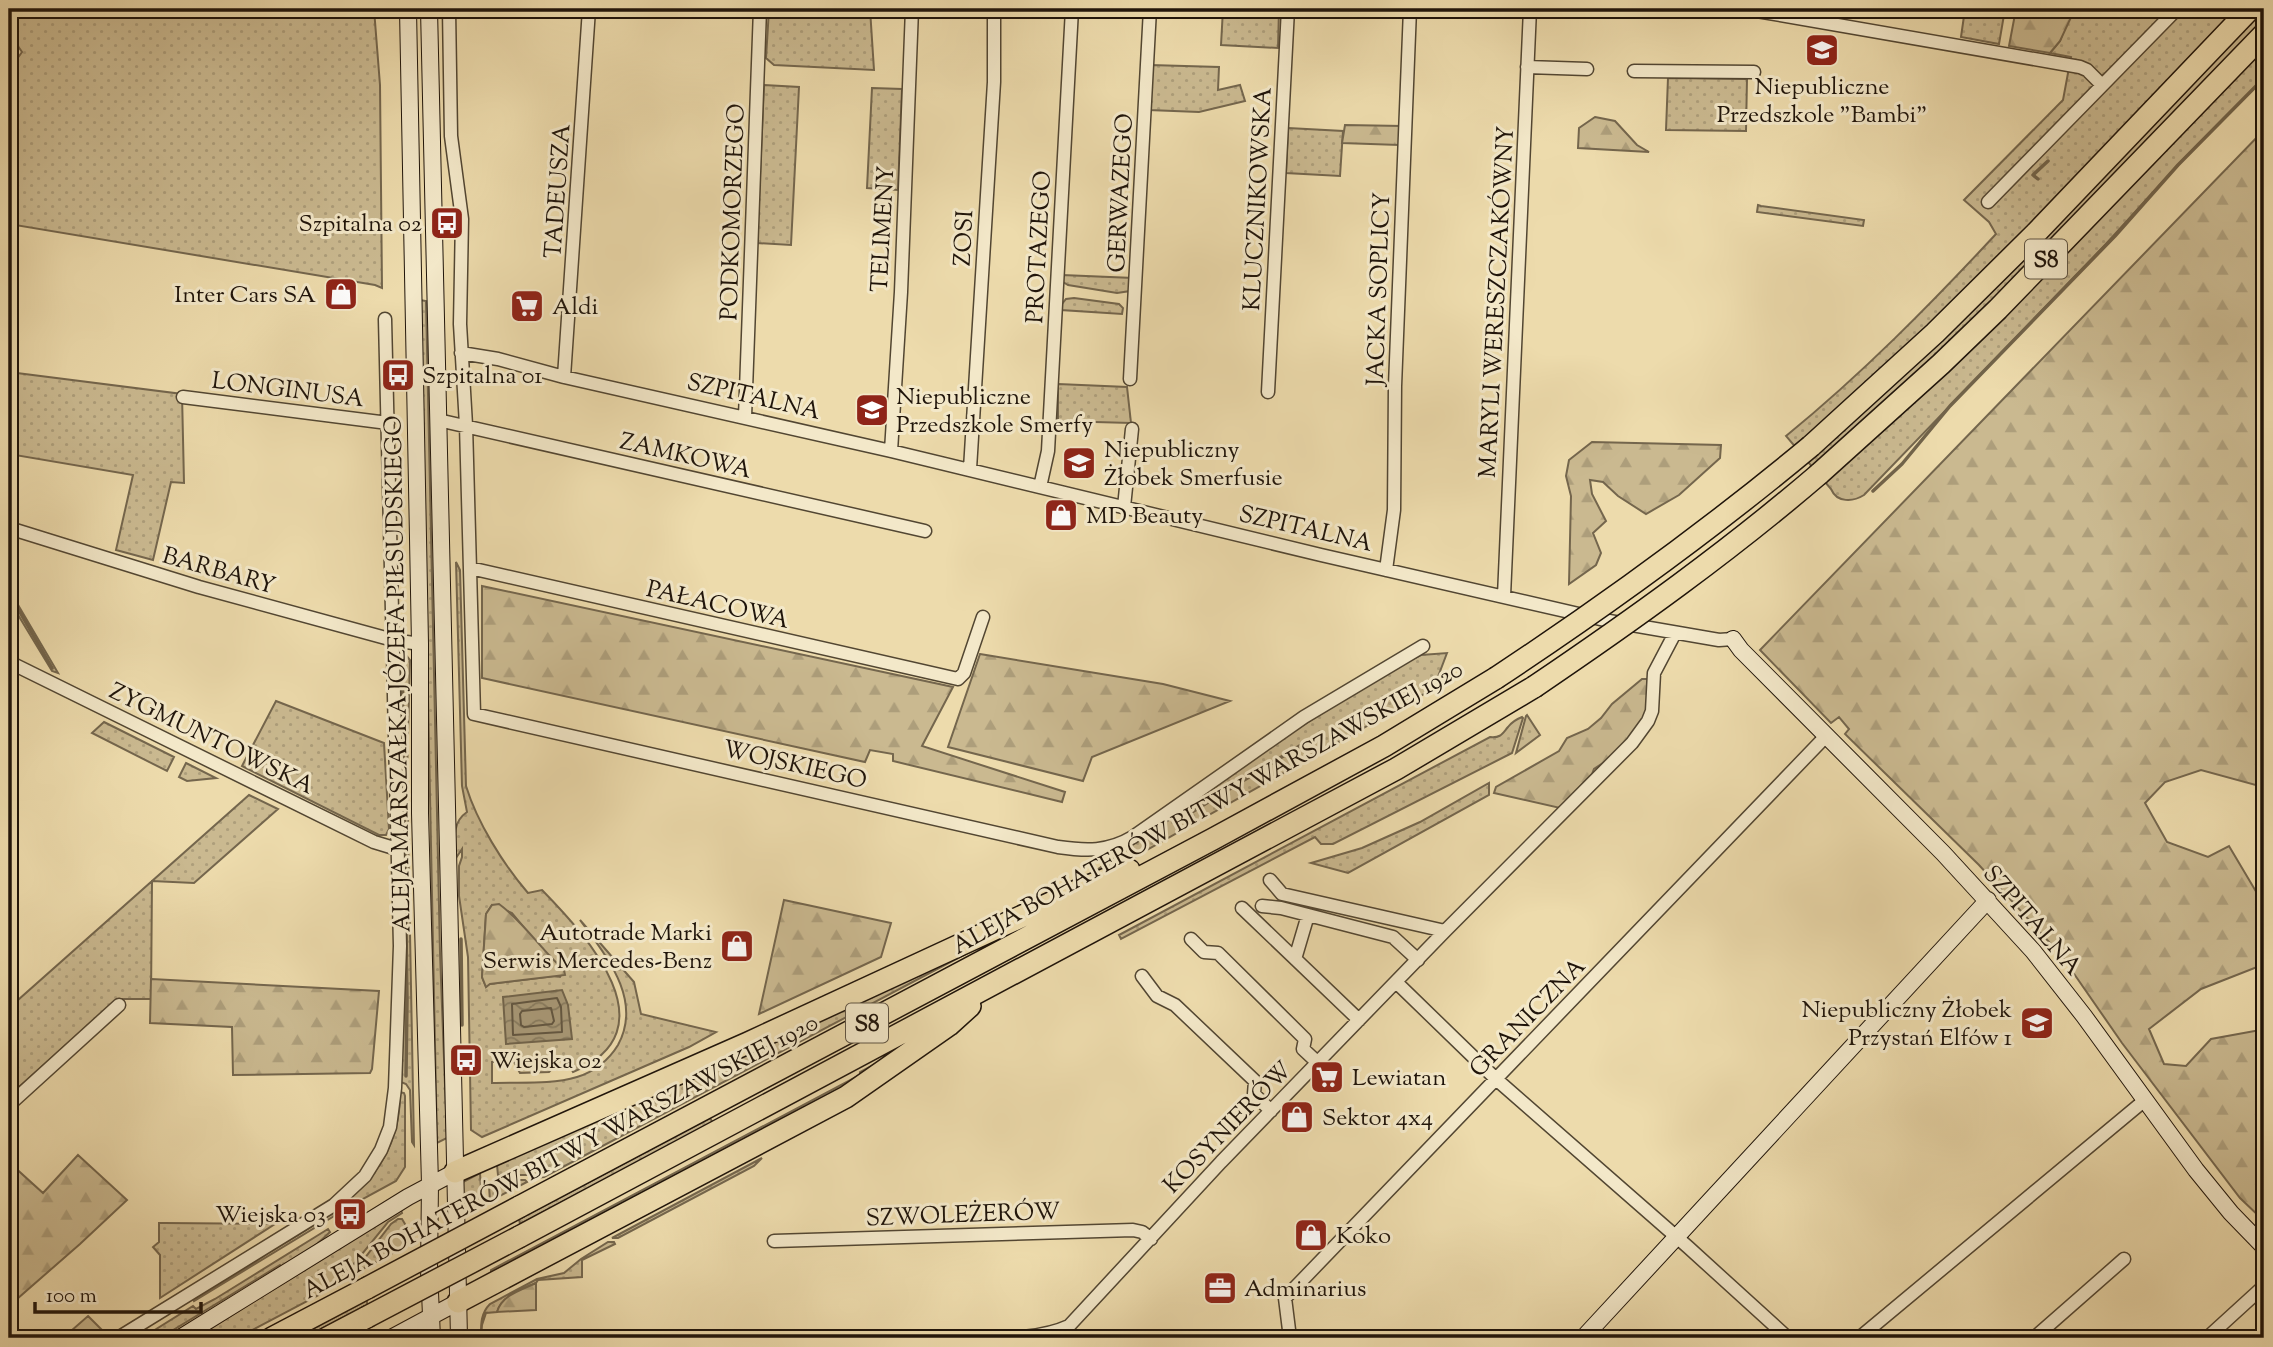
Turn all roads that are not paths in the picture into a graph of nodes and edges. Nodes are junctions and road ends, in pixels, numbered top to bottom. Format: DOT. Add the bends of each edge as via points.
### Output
graph roads {
  1 [pos="408,9"];
  2 [pos="429,9"];
  3 [pos="449,9"];
  4 [pos="589,9"];
  5 [pos="760,9"];
  6 [pos="912,9"];
  7 [pos="994,9"];
  8 [pos="1072,9"];
  9 [pos="1150,9"];
  10 [pos="1288,9"];
  11 [pos="1410,9"];
  12 [pos="1530,9"];
  13 [pos="2177,9"];
  14 [pos="2250,9"];
  15 [pos="1757,11"];
  16 [pos="2264,34"];
  17 [pos="1527,67"];
  18 [pos="1587,69"];
  19 [pos="1634,71"];
  20 [pos="1754,72"];
  21 [pos="2102,85"];
  22 [pos="1988,202"];
  23 [pos="386,319"];
  24 [pos="461,353"];
  25 [pos="564,377"];
  26 [pos="1130,379"];
  27 [pos="1268,392"];
  28 [pos="183,397"];
  29 [pos="745,417"];
  30 [pos="438,420"];
  31 [pos="388,423"];
  32 [pos="466,425"];
  33 [pos="1132,429"];
  34 [pos="891,451"];
  35 [pos="970,469"];
  36 [pos="1040,487"];
  37 [pos="1124,507"];
  38 [pos="9,528"];
  39 [pos="925,531"];
  40 [pos="470,568"];
  41 [pos="1386,570"];
  42 [pos="1504,596"];
  43 [pos="983,617"];
  44 [pos="1675,633"];
  45 [pos="393,640"];
  46 [pos="1736,643"];
  47 [pos="420,644"];
  48 [pos="1423,646"];
  49 [pos="9,662"];
  50 [pos="1827,735"];
  51 [pos="1213,839"];
  52 [pos="397,849"];
  53 [pos="1270,880"];
  54 [pos="1988,900"];
  55 [pos="1262,906"];
  56 [pos="1242,908"];
  57 [pos="1308,915"];
  58 [pos="1445,931"];
  59 [pos="1191,939"];
  60 [pos="1295,959"];
  61 [pos="1418,960"];
  62 [pos="1142,976"];
  63 [pos="1396,982"];
  64 [pos="992,986"];
  65 [pos="119,1005"];
  66 [pos="1359,1020"];
  67 [pos="1318,1063"];
  68 [pos="1496,1079"];
  69 [pos="2145,1100"];
  70 [pos="9,1105"];
  71 [pos="1271,1111"];
  72 [pos="455,1172"];
  73 [pos="430,1184"];
  74 [pos="1676,1236"];
  75 [pos="1151,1239"];
  76 [pos="774,1241"];
  77 [pos="2264,1247"];
  78 [pos="2123,1259"];
  79 [pos="2264,1286"];
  80 [pos="458,1302"];
  81 [pos="430,1317"];
  82 [pos="118,1338"];
  83 [pos="180,1338"];
  84 [pos="272,1338"];
  85 [pos="327,1338"];
  86 [pos="391,1338"];
  87 [pos="432,1338"];
  88 [pos="459,1338"];
  89 [pos="960,1338"];
  90 [pos="1290,1338"];
  91 [pos="1583,1338"];
  92 [pos="1788,1338"];
  93 [pos="1859,1338"];
  94 [pos="2034,1338"];
  95 [pos="2207,1338"];
  1 -- 47 [label="main road, ALEJA MARSZAŁKA JÓZEFA PIŁSUDSKIEGO"];
  2 -- 30 [label="main road, ALEJA MARSZAŁKA JÓZEFA PIŁSUDSKIEGO"];
  3 -- 24 [label="street" via="451,136 462,219"];
  4 -- 25 [label="street, TADEUSZA"];
  5 -- 29 [label="street, PODKOMORZEGO"];
  6 -- 34 [label="street, TELIMENY"];
  7 -- 35 [label="street, ZOSI"];
  8 -- 36 [label="street, PROTAZEGO" via="1048,451"];
  9 -- 26 [label="street, GERWAZEGO"];
  10 -- 27 [label="street, KLUCZNIKOWSKA"];
  11 -- 41 [label="street, JACKA SOPLICY" via="1394,510"];
  12 -- 17 [label="street, MARYLI WERESZCZAKÓWNY"];
  13 -- 21 [label="street"];
  14 -- 51 [label="highway, ALEJA BOHATERÓW BITWY WARSZAWSKIEJ 1920 / S8, bridge" via="1934,333 1762,487 1665,561 1496,678 1384,746"];
  15 -- 21 [label="street" via="2080,67"];
  16 -- 64 [label="highway, S8, bridge" via="1941,365 1819,474 1682,585 1534,687 1396,769"];
  17 -- 18 [label="street"];
  17 -- 42 [label="street, MARYLI WERESZCZAKÓWNY"];
  19 -- 20 [label="street"];
  21 -- 22 [label="street"];
  23 -- 31 [label="street, ALEJA MARSZAŁKA JÓZEFA PIŁSUDSKIEGO"];
  24 -- 25 [label="street, SZPITALNA"];
  24 -- 32 [label="street"];
  25 -- 29 [label="street, SZPITALNA"];
  28 -- 31 [label="street, LONGINUSA"];
  29 -- 34 [label="street, SZPITALNA"];
  30 -- 32 [label="street, ZAMKOWA"];
  30 -- 72 [label="main road, ALEJA MARSZAŁKA JÓZEFA PIŁSUDSKIEGO"];
  31 -- 45 [label="street, ALEJA MARSZAŁKA JÓZEFA PIŁSUDSKIEGO"];
  32 -- 39 [label="street, ZAMKOWA"];
  32 -- 40 [label="street"];
  33 -- 37 [label="street"];
  34 -- 35 [label="street, SZPITALNA"];
  35 -- 36 [label="street, SZPITALNA"];
  36 -- 37 [label="street, SZPITALNA"];
  37 -- 41 [label="street, SZPITALNA"];
  38 -- 45 [label="street, BARBARY"];
  40 -- 43 [label="street, PAŁACOWA" via="958,679"];
  40 -- 48 [label="street, WOJSKIEGO" via="474,714 1091,851 1107,849 1140,832 1304,717"];
  41 -- 42 [label="street, SZPITALNA"];
  42 -- 44 [label="street, SZPITALNA"];
  44 -- 46 [label="street, SZPITALNA"];
  44 -- 58 [label="street, KOSYNIERÓW" via="1654,673 1651,711 1640,733"];
  45 -- 47 [label="street, BARBARY"];
  45 -- 52 [label="street, ALEJA MARSZAŁKA JÓZEFA PIŁSUDSKIEGO"];
  46 -- 50 [label="main road, SZPITALNA"];
  47 -- 73 [label="main road, ALEJA MARSZAŁKA JÓZEFA PIŁSUDSKIEGO"];
  49 -- 52 [label="street, ZYGMUNTOWSKA" via="370,841"];
  50 -- 54 [label="main road, SZPITALNA"];
  50 -- 68 [label="street, GRANICZNA"];
  51 -- 72 [label="highway" via="1081,889"];
  51 -- 84 [label="highway, ALEJA BOHATERÓW BITWY WARSZAWSKIEJ 1920 / S8, bridge"];
  52 -- 82 [label="street, ALEJA MARSZAŁKA JÓZEFA PIŁSUDSKIEGO" via="400,946 395,1098 390,1127 377,1158 358,1184 334,1205"];
  53 -- 58 [label="street" via="1282,894"];
  54 -- 69 [label="main road, SZPITALNA" via="2060,984"];
  54 -- 74 [label="main road"];
  55 -- 57 [label="street"];
  56 -- 60 [label="street"];
  57 -- 60 [label="street"];
  57 -- 61 [label="street" via="1393,937"];
  58 -- 61 [label="street, KOSYNIERÓW"];
  59 -- 67 [label="street" via="1204,952 1218,953 1305,1039 1303,1049"];
  60 -- 66 [label="street"];
  61 -- 63 [label="street, KOSYNIERÓW"];
  62 -- 71 [label="street" via="1157,996 1175,1005 1255,1081 1254,1094"];
  63 -- 66 [label="street, KOSYNIERÓW"];
  63 -- 68 [label="street"];
  64 -- 80 [label="highway" via="949,1025 846,1097"];
  64 -- 85 [label="highway, S8, bridge"];
  65 -- 70 [label="street"];
  66 -- 67 [label="street, KOSYNIERÓW"];
  67 -- 71 [label="street, KOSYNIERÓW"];
  68 -- 74 [label="street"];
  68 -- 90 [label="street, GRANICZNA" via="1285,1298"];
  69 -- 77 [label="main road, SZPITALNA" via="2214,1193"];
  69 -- 93 [label="street"];
  71 -- 75 [label="street, KOSYNIERÓW"];
  72 -- 73 [label="main road, ALEJA BOHATERÓW BITWY WARSZAWSKIEJ 1920"];
  72 -- 80 [label="main road, ALEJA MARSZAŁKA JÓZEFA PIŁSUDSKIEGO"];
  73 -- 81 [label="main road, ALEJA MARSZAŁKA JÓZEFA PIŁSUDSKIEGO"];
  73 -- 83 [label="main road, ALEJA BOHATERÓW BITWY WARSZAWSKIEJ 1920"];
  74 -- 91 [label="main road"];
  74 -- 92 [label="street"];
  75 -- 76 [label="street, SZWOLEŻERÓW" via="1133,1230"];
  75 -- 89 [label="street, KOSYNIERÓW" via="1069,1326 1038,1335"];
  78 -- 94 [label="street"];
  79 -- 95 [label="street"];
  80 -- 81 [label="main road"];
  80 -- 88 [label="main road, ALEJA MARSZAŁKA JÓZEFA PIŁSUDSKIEGO"];
  81 -- 86 [label="main road"];
  81 -- 87 [label="main road, ALEJA MARSZAŁKA JÓZEFA PIŁSUDSKIEGO"];
}
